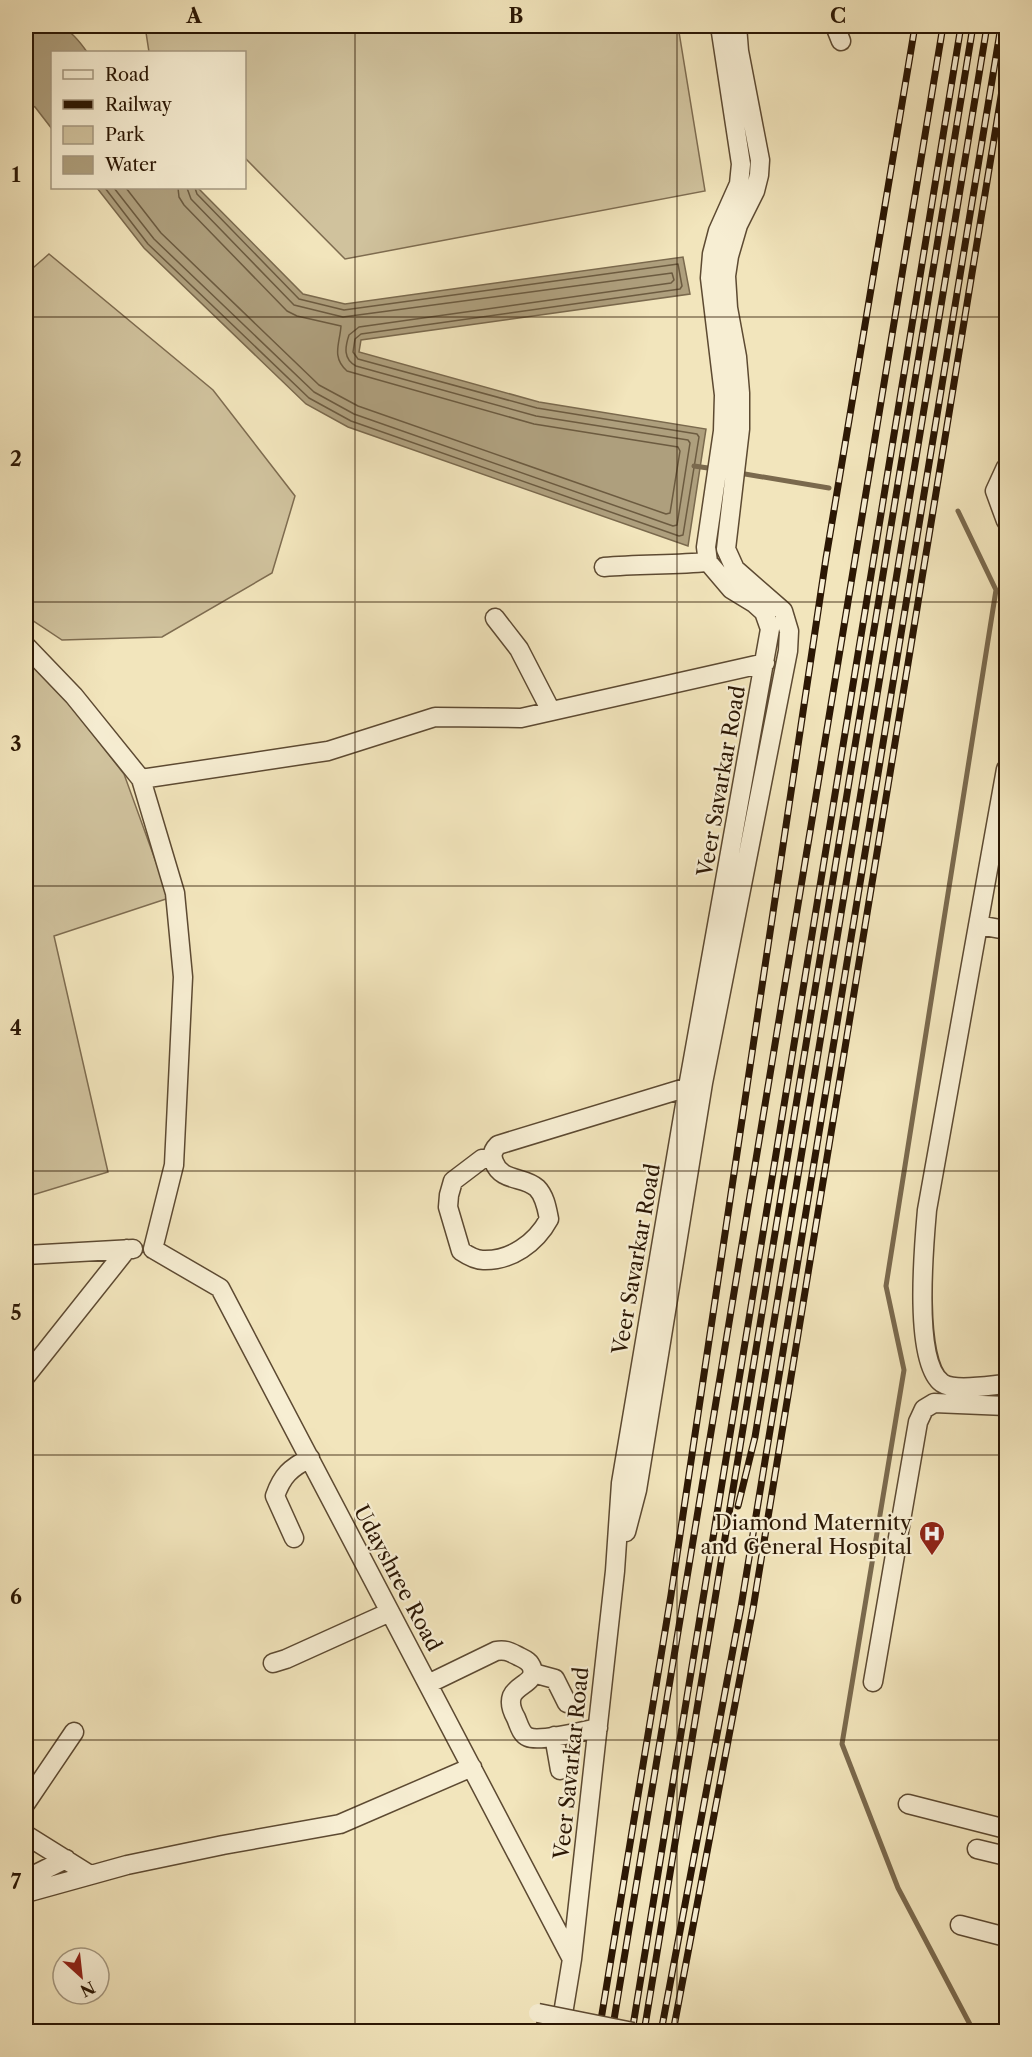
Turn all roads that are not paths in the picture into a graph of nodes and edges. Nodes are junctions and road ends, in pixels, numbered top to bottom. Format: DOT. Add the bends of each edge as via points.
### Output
graph roads {
  1 [pos="720,26"];
  2 [pos="737,26"];
  3 [pos="731,430"];
  4 [pos="1006,467"];
  5 [pos="1006,521"];
  6 [pos="707,554"];
  7 [pos="604,567"];
  8 [pos="495,618"];
  9 [pos="26,646"];
  10 [pos="765,663"];
  11 [pos="551,711"];
  12 [pos="1006,770"];
  13 [pos="141,779"];
  14 [pos="978,925"];
  15 [pos="1006,930"];
  16 [pos="695,1085"];
  17 [pos="492,1158"];
  18 [pos="153,1248"];
  19 [pos="128,1249"];
  20 [pos="26,1255"];
  21 [pos="26,1376"];
  22 [pos="1006,1384"];
  23 [pos="1006,1406"];
  24 [pos="310,1458"];
  25 [pos="294,1538"];
  26 [pos="390,1612"];
  27 [pos="273,1663"];
  28 [pos="533,1673"];
  29 [pos="873,1682"];
  30 [pos="428,1684"];
  31 [pos="567,1703"];
  32 [pos="598,1728"];
  33 [pos="74,1732"];
  34 [pos="554,1736"];
  35 [pos="472,1767"];
  36 [pos="560,1770"];
  37 [pos="26,1803"];
  38 [pos="908,1804"];
  39 [pos="1006,1829"];
  40 [pos="26,1835"];
  41 [pos="977,1849"];
  42 [pos="1006,1856"];
  43 [pos="66,1859"];
  44 [pos="90,1875"];
  45 [pos="26,1879"];
  46 [pos="26,1893"];
  47 [pos="960,1925"];
  48 [pos="1006,1937"];
  49 [pos="572,1959"];
  50 [pos="538,2013"];
  51 [pos="560,2031"];
  52 [pos="633,2031"];
  1 -- 3 [label="street" via="741,164 739,184 718,231 710,278"];
  2 -- 3 [label="street" via="760,160 755,191 738,225 726,276 738,375"];
  3 -- 6 [label="street"];
  3 -- 16 [label="street, Veer Savarkar Road" via="726,549 735,569 783,611 789,631 788,651"];
  4 -- 5 [label="street" via="995,491"];
  6 -- 7 [label="street" via="668,566"];
  6 -- 10 [label="street, Veer Savarkar Road" via="730,589 764,612 770,629"];
  8 -- 11 [label="street" via="519,649"];
  9 -- 13 [label="street" via="74,696"];
  10 -- 11 [label="street"];
  10 -- 16 [label="street, Veer Savarkar Road"];
  11 -- 13 [label="street" via="521,718 435,717 328,752"];
  12 -- 14 [label="street"];
  13 -- 18 [label="street" via="176,893 183,977 174,1165"];
  14 -- 15 [label="street"];
  14 -- 22 [label="street" via="927,1210 922,1278 924,1320 926,1351 942,1383 959,1387"];
  16 -- 17 [label="street" via="508,1140 498,1145"];
  16 -- 32 [label="street, Veer Savarkar Road" via="621,1483"];
  17 -- 17 [label="street" via="503,1175 535,1186 545,1201 549,1219 534,1242 521,1250 483,1260 460,1251 448,1195 453,1181 482,1159"];
  18 -- 19 [label="street"];
  18 -- 24 [label="street, Udayshree Road" via="220,1288"];
  19 -- 20 [label="street"];
  19 -- 21 [label="street"];
  23 -- 29 [label="street" via="934,1403 924,1409 918,1422"];
  24 -- 25 [label="street" via="281,1480 275,1496"];
  24 -- 26 [label="street, Udayshree Road"];
  26 -- 27 [label="street"];
  26 -- 30 [label="street, Udayshree Road"];
  28 -- 30 [label="street" via="531,1664 504,1649"];
  28 -- 31 [label="street" via="555,1679"];
  28 -- 34 [label="street" via="530,1680 515,1690 510,1707 522,1734 530,1738"];
  30 -- 35 [label="street, Udayshree Road"];
  32 -- 34 [label="street"];
  32 -- 49 [label="street, Veer Savarkar Road"];
  33 -- 37 [label="street"];
  34 -- 36 [label="street"];
  35 -- 44 [label="street" via="340,1824"];
  35 -- 49 [label="street, Udayshree Road"];
  38 -- 39 [label="street"];
  40 -- 43 [label="street"];
  41 -- 42 [label="street"];
  43 -- 44 [label="street"];
  43 -- 45 [label="street"];
  44 -- 46 [label="street"];
  47 -- 48 [label="street"];
  49 -- 51 [label="street, Veer Savarkar Road"];
  50 -- 52 [label="street, bridge"];
}
